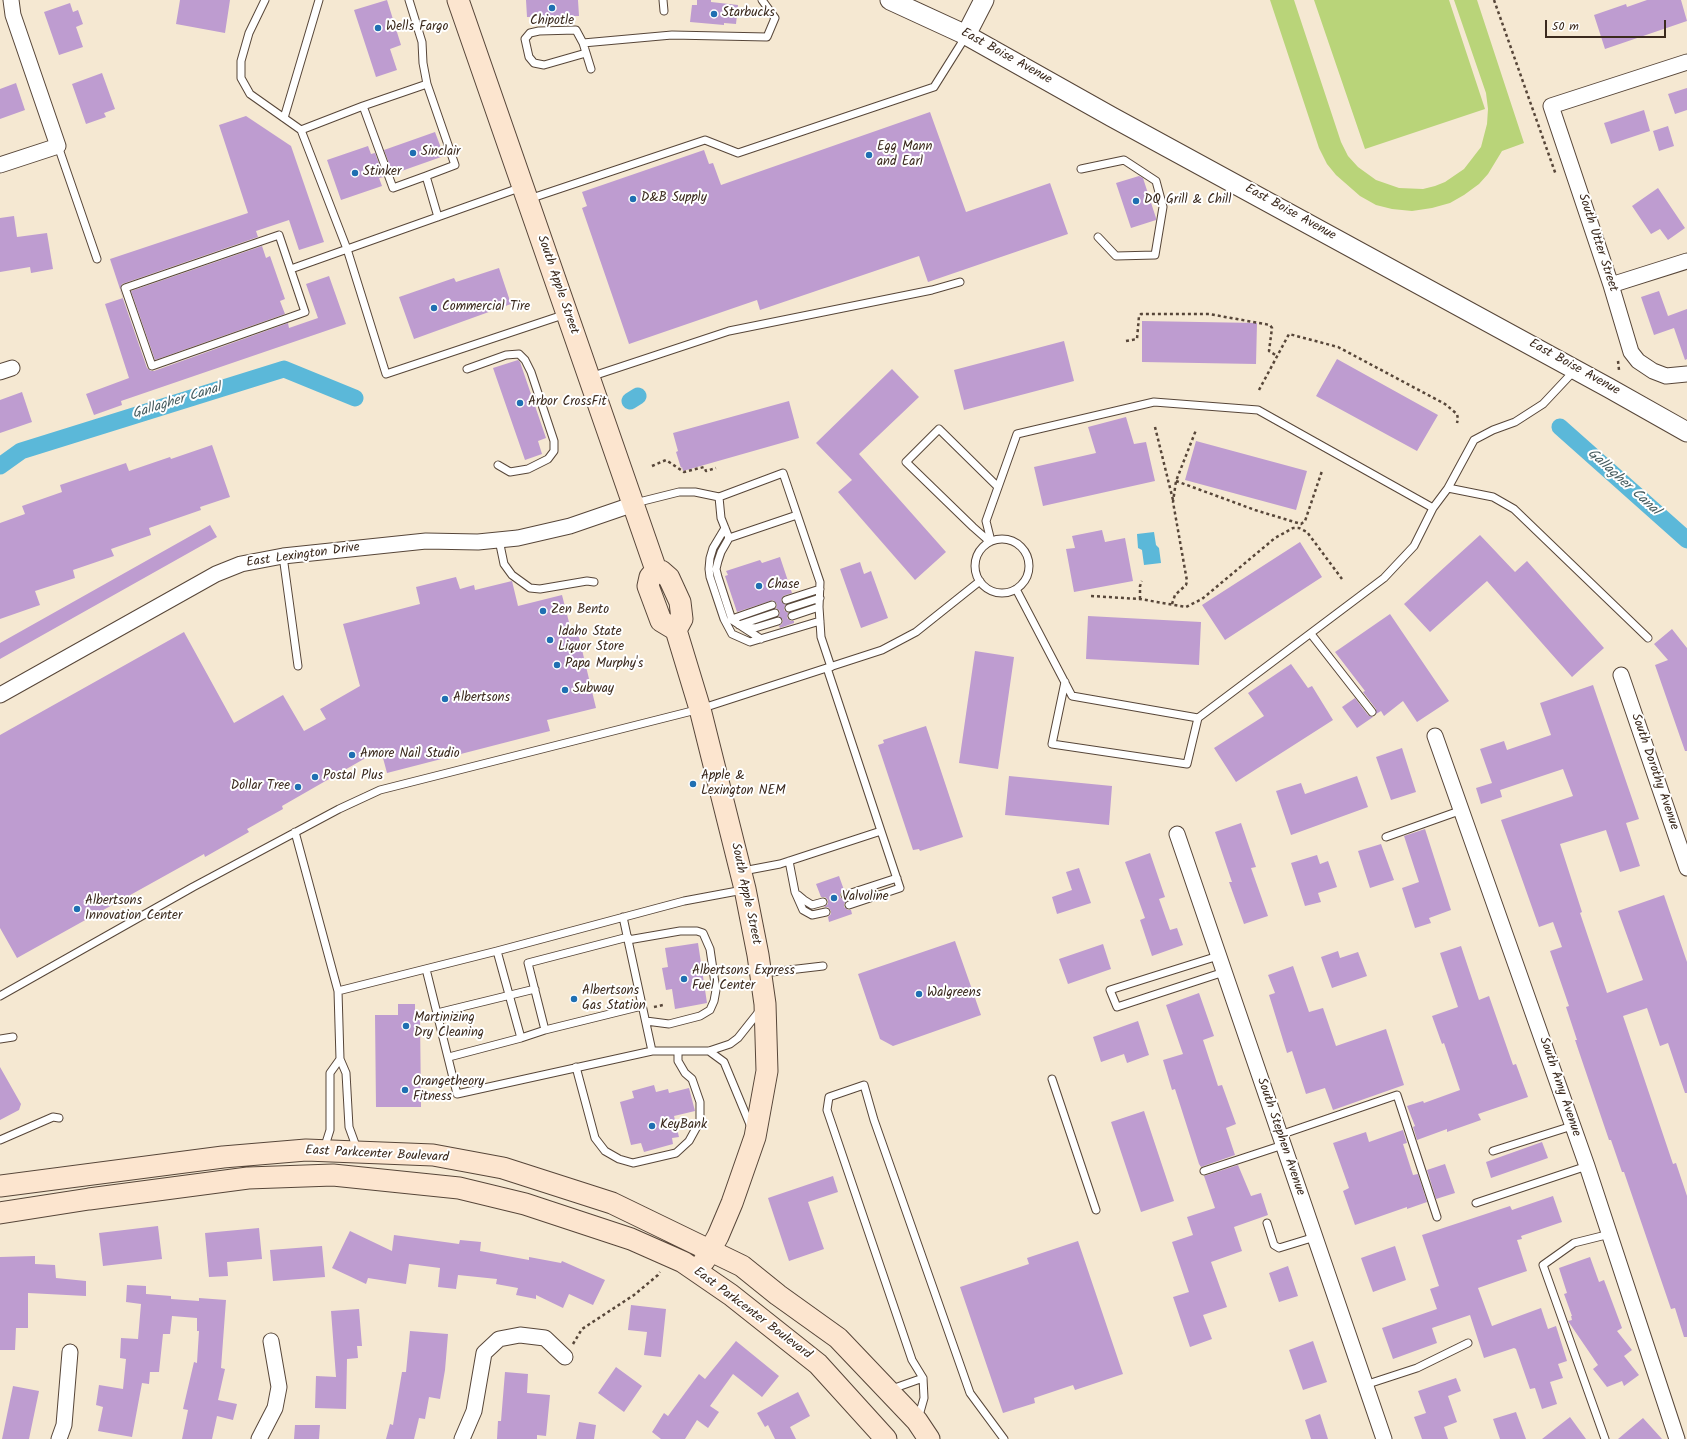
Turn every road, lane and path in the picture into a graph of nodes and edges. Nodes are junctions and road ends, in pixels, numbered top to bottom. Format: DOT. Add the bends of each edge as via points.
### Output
graph roads {
  1 [pos="11,0"];
  2 [pos="264,0"];
  3 [pos="319,0"];
  4 [pos="408,0"];
  5 [pos="458,0"];
  6 [pos="762,0"];
  7 [pos="890,0"];
  8 [pos="984,0"];
  9 [pos="666,1"];
  10 [pos="664,11"];
  11 [pos="966,34"];
  12 [pos="583,43"];
  13 [pos="586,53"];
  14 [pos="1687,62"];
  15 [pos="591,69"];
  16 [pos="427,84"];
  17 [pos="363,106"];
  18 [pos="284,118"];
  19 [pos="302,130"];
  20 [pos="58,146"];
  21 [pos="0,165"];
  22 [pos="1081,169"];
  23 [pos="426,176"];
  24 [pos="525,193"];
  25 [pos="438,217"];
  26 [pos="1098,237"];
  27 [pos="347,248"];
  28 [pos="97,259"];
  29 [pos="1687,261"];
  30 [pos="291,269"];
  31 [pos="960,282"];
  32 [pos="1612,285"];
  33 [pos="567,314"];
  34 [pos="1126,341"];
  35 [pos="1277,356"];
  36 [pos="467,369"];
  37 [pos="1576,369"];
  38 [pos="1687,374"];
  39 [pos="589,377"];
  40 [pos="1259,390"];
  41 [pos="1457,423"];
  42 [pos="1155,427"];
  43 [pos="1196,430"];
  44 [pos="1687,432"];
  45 [pos="498,465"];
  46 [pos="652,466"];
  47 [pos="716,468"];
  48 [pos="1322,471"];
  49 [pos="1176,481"];
  50 [pos="998,487"];
  51 [pos="1448,488"];
  52 [pos="719,496"];
  53 [pos="1173,502"];
  54 [pos="634,504"];
  55 [pos="1434,508"];
  56 [pos="797,516"];
  57 [pos="1301,524"];
  58 [pos="725,528"];
  59 [pos="1299,528"];
  60 [pos="728,538"];
  61 [pos="499,540"];
  62 [pos="991,542"];
  63 [pos="283,556"];
  64 [pos="1342,579"];
  65 [pos="980,581"];
  66 [pos="1142,581"];
  67 [pos="594,582"];
  68 [pos="820,589"];
  69 [pos="1016,589"];
  70 [pos="1091,596"];
  71 [pos="820,598"];
  72 [pos="1140,599"];
  73 [pos="786,600"];
  74 [pos="1172,604"];
  75 [pos="772,605"];
  76 [pos="819,607"];
  77 [pos="789,608"];
  78 [pos="775,613"];
  79 [pos="792,616"];
  80 [pos="732,619"];
  81 [pos="778,621"];
  82 [pos="820,621"];
  83 [pos="739,625"];
  84 [pos="1311,634"];
  85 [pos="1648,638"];
  86 [pos="762,639"];
  87 [pos="298,666"];
  88 [pos="829,667"];
  89 [pos="1621,675"];
  90 [pos="1065,682"];
  91 [pos="0,695"];
  92 [pos="700,709"];
  93 [pos="1372,712"];
  94 [pos="1198,718"];
  95 [pos="1435,736"];
  96 [pos="1462,810"];
  97 [pos="881,831"];
  98 [pos="295,832"];
  99 [pos="1177,834"];
  100 [pos="1386,837"];
  101 [pos="789,861"];
  102 [pos="1687,868"];
  103 [pos="897,878"];
  104 [pos="743,881"];
  105 [pos="796,892"];
  106 [pos="845,895"];
  107 [pos="823,902"];
  108 [pos="849,905"];
  109 [pos="826,912"];
  110 [pos="623,917"];
  111 [pos="628,938"];
  112 [pos="497,951"];
  113 [pos="1218,956"];
  114 [pos="823,966"];
  115 [pos="426,969"];
  116 [pos="1224,972"];
  117 [pos="761,973"];
  118 [pos="534,989"];
  119 [pos="338,991"];
  120 [pos="509,995"];
  121 [pos="0,996"];
  122 [pos="765,1004"];
  123 [pos="642,1006"];
  124 [pos="437,1013"];
  125 [pos="646,1021"];
  126 [pos="545,1030"];
  127 [pos="13,1037"];
  128 [pos="521,1038"];
  129 [pos="0,1039"];
  130 [pos="652,1051"];
  131 [pos="678,1051"];
  132 [pos="710,1052"];
  133 [pos="449,1057"];
  134 [pos="340,1059"];
  135 [pos="576,1067"];
  136 [pos="1052,1079"];
  137 [pos="59,1118"];
  138 [pos="1572,1126"];
  139 [pos="755,1136"];
  140 [pos="0,1140"];
  141 [pos="1281,1140"];
  142 [pos="324,1150"];
  143 [pos="1493,1151"];
  144 [pos="358,1152"];
  145 [pos="1587,1166"];
  146 [pos="1204,1171"];
  147 [pos="0,1186"];
  148 [pos="1476,1203"];
  149 [pos="1096,1210"];
  150 [pos="0,1214"];
  151 [pos="1437,1217"];
  152 [pos="1267,1223"];
  153 [pos="1610,1234"];
  154 [pos="1314,1237"];
  155 [pos="710,1250"];
  156 [pos="662,1268"];
  157 [pos="698,1273"];
  158 [pos="271,1341"];
  159 [pos="1468,1344"];
  160 [pos="70,1352"];
  161 [pos="565,1357"];
  162 [pos="923,1378"];
  163 [pos="1365,1385"];
  164 [pos="888,1390"];
  165 [pos="917,1421"];
  166 [pos="59,1439"];
  167 [pos="258,1439"];
  168 [pos="462,1439"];
  169 [pos="886,1439"];
  170 [pos="929,1439"];
  171 [pos="1004,1439"];
  172 [pos="1384,1439"];
  173 [pos="1605,1439"];
  174 [pos="1677,1439"];
  1 -- 20 [label="street" via="13,15"];
  2 -- 18 [label="lane" via="249,33 241,61 241,78 250,94"];
  3 -- 18 [label="lane"];
  4 -- 16 [label="lane" via="422,42"];
  5 -- 24 [label="main road, South Apple Street"];
  6 -- 12 [label="lane" via="775,18 767,37 672,35"];
  7 -- 11 [label="street, East Boise Avenue"];
  8 -- 11 [label="street"];
  9 -- 10 [label="lane"];
  11 -- 24 [label="lane" via="934,86 738,153 705,140"];
  11 -- 37 [label="street, East Boise Avenue"];
  12 -- 13 [label="lane"];
  12 -- 13 [label="lane" via="576,30 539,30 530,33 525,39 529,57 534,63 544,65"];
  13 -- 15 [label="lane"];
  14 -- 32 [label="street, South Utter Street" via="1551,106"];
  16 -- 17 [label="lane"];
  16 -- 23 [label="lane" via="455,165"];
  17 -- 19 [label="lane"];
  17 -- 23 [label="lane" via="393,188"];
  18 -- 19 [label="lane"];
  19 -- 27 [label="lane"];
  20 -- 21 [label="street"];
  20 -- 28 [label="lane"];
  22 -- 26 [label="lane" via="1124,160 1156,181 1163,207 1155,256 1116,256"];
  23 -- 25 [label="lane"];
  24 -- 25 [label="lane"];
  24 -- 33 [label="main road, South Apple Street"];
  25 -- 27 [label="lane"];
  27 -- 30 [label="lane"];
  27 -- 33 [label="lane" via="386,374"];
  29 -- 32 [label="street"];
  30 -- 30 [label="lane" via="279,235 124,288 152,366 305,312"];
  31 -- 39 [label="lane" via="932,290 729,331"];
  32 -- 38 [label="street, South Utter Street" via="1631,352 1638,361 1666,376"];
  33 -- 39 [label="main road, South Apple Street"];
  34 -- 35 [label="path" via="1137,339 1140,314 1209,314 1270,325 1272,328 1269,351"];
  35 -- 40 [label="path"];
  35 -- 41 [label="path" via="1289,334 1338,347 1445,404 1457,414"];
  36 -- 45 [label="lane" via="506,355 519,354 531,372 554,441 554,451 548,459 528,469 510,472"];
  37 -- 44 [label="street, East Boise Avenue"];
  37 -- 51 [label="lane" via="1542,404 1515,422 1474,440"];
  39 -- 54 [label="main road, South Apple Street"];
  42 -- 53 [label="path"];
  43 -- 49 [label="path"];
  46 -- 47 [label="path" via="666,460 684,472 704,467 706,471"];
  48 -- 57 [label="path" via="1305,521"];
  49 -- 53 [label="path"];
  49 -- 57 [label="path"];
  50 -- 55 [label="lane" via="1017,434 1154,402 1258,410"];
  50 -- 62 [label="lane" via="986,521"];
  50 -- 62 [label="lane" via="938,429 906,462"];
  51 -- 55 [label="lane"];
  51 -- 85 [label="lane" via="1493,497 1514,509"];
  52 -- 54 [label="lane" via="679,492"];
  52 -- 56 [label="lane" via="783,473"];
  52 -- 58 [label="lane" via="721,518"];
  53 -- 74 [label="path" via="1187,581 1174,595"];
  54 -- 61 [label="street, East Lexington Drive" via="570,526"];
  54 -- 92 [label="main road, South Apple Street" via="656,570 669,578 680,602 682,619 676,630"];
  55 -- 84 [label="lane" via="1414,546 1384,578"];
  56 -- 60 [label="lane"];
  56 -- 68 [label="lane" via="820,582"];
  57 -- 59 [label="path"];
  58 -- 60 [label="lane"];
  58 -- 86 [label="lane" via="713,548 710,577 732,634 750,642"];
  59 -- 64 [label="path" via="1307,532"];
  59 -- 74 [label="path" via="1293,528 1275,538 1202,599 1186,607"];
  60 -- 80 [label="lane" via="720,552 716,569"];
  61 -- 63 [label="street, East Lexington Drive" via="426,541"];
  61 -- 67 [label="lane" via="504,564 512,575 530,588"];
  62 -- 65 [label="lane" via="984,546 975,563"];
  62 -- 69 [label="lane" via="1009,540 1024,550 1028,558 1028,576"];
  63 -- 87 [label="lane"];
  63 -- 91 [label="street, East Lexington Drive" via="241,564 216,574"];
  65 -- 69 [label="lane" via="985,587 996,592"];
  65 -- 88 [label="lane" via="916,632 882,650"];
  66 -- 72 [label="path"];
  68 -- 71 [label="lane"];
  68 -- 73 [label="lane"];
  69 -- 90 [label="lane"];
  70 -- 72 [label="path"];
  71 -- 76 [label="lane"];
  71 -- 77 [label="lane"];
  72 -- 74 [label="path"];
  75 -- 80 [label="lane"];
  76 -- 79 [label="lane"];
  76 -- 82 [label="lane"];
  78 -- 83 [label="lane"];
  80 -- 83 [label="lane"];
  81 -- 83 [label="lane" via="755,628"];
  82 -- 86 [label="lane"];
  82 -- 88 [label="lane" via="821,637"];
  83 -- 86 [label="lane"];
  84 -- 93 [label="lane"];
  84 -- 94 [label="lane"];
  88 -- 92 [label="lane"];
  88 -- 97 [label="lane"];
  89 -- 102 [label="street, South Dorothy Avenue"];
  90 -- 94 [label="lane" via="1072,696"];
  90 -- 94 [label="lane" via="1052,744 1187,764"];
  92 -- 98 [label="lane" via="380,790"];
  92 -- 104 [label="main road, South Apple Street"];
  95 -- 96 [label="street, South Amy Avenue"];
  96 -- 100 [label="lane"];
  96 -- 138 [label="street, South Amy Avenue"];
  97 -- 101 [label="lane"];
  97 -- 103 [label="lane"];
  98 -- 119 [label="lane"];
  98 -- 121 [label="lane"];
  99 -- 113 [label="street, South Stephen Avenue"];
  101 -- 104 [label="lane"];
  101 -- 105 [label="lane"];
  103 -- 106 [label="lane"];
  103 -- 108 [label="lane" via="900,888"];
  104 -- 110 [label="lane" via="684,901"];
  104 -- 117 [label="main road, South Apple Street"];
  105 -- 107 [label="lane" via="812,905"];
  105 -- 109 [label="lane" via="803,910 812,915"];
  110 -- 111 [label="lane"];
  110 -- 112 [label="lane"];
  111 -- 118 [label="lane" via="528,963"];
  111 -- 123 [label="lane"];
  111 -- 125 [label="lane" via="697,931 703,933 710,949 716,990 710,1010 700,1016 669,1024"];
  112 -- 115 [label="lane"];
  112 -- 120 [label="lane"];
  113 -- 116 [label="street, South Stephen Avenue"];
  113 -- 116 [label="lane" via="1110,990 1117,1007"];
  114 -- 117 [label="lane"];
  115 -- 119 [label="lane"];
  115 -- 124 [label="lane"];
  116 -- 141 [label="street, South Stephen Avenue"];
  117 -- 122 [label="main road, South Apple Street"];
  118 -- 120 [label="lane"];
  118 -- 126 [label="lane"];
  119 -- 134 [label="lane"];
  120 -- 124 [label="lane"];
  120 -- 128 [label="lane"];
  122 -- 132 [label="lane" via="738,1038"];
  122 -- 139 [label="main road, South Apple Street" via="767,1071"];
  123 -- 125 [label="lane"];
  123 -- 126 [label="lane"];
  124 -- 133 [label="lane"];
  125 -- 130 [label="lane"];
  126 -- 128 [label="lane"];
  127 -- 129 [label="lane"];
  128 -- 133 [label="lane"];
  130 -- 131 [label="lane"];
  130 -- 135 [label="lane"];
  131 -- 132 [label="lane"];
  131 -- 135 [label="lane" via="678,1061 692,1079 700,1102 700,1121 689,1141 676,1153 633,1163 605,1151 595,1138"];
  132 -- 139 [label="lane" via="724,1062"];
  133 -- 135 [label="lane" via="457,1094"];
  134 -- 142 [label="lane" via="330,1073 330,1130"];
  134 -- 144 [label="lane" via="346,1073 349,1127"];
  136 -- 149 [label="lane"];
  137 -- 140 [label="lane" via="53,1117"];
  138 -- 143 [label="lane"];
  138 -- 145 [label="street, South Amy Avenue"];
  139 -- 155 [label="main road, South Apple Street" via="732,1204"];
  141 -- 146 [label="lane"];
  141 -- 151 [label="lane" via="1397,1095"];
  141 -- 154 [label="street, South Stephen Avenue"];
  142 -- 144 [label="main road, East Parkcenter Boulevard"];
  142 -- 147 [label="main road, East Parkcenter Boulevard" via="223,1157"];
  144 -- 155 [label="main road, East Parkcenter Boulevard" via="433,1155 502,1168 612,1203"];
  145 -- 148 [label="lane"];
  145 -- 153 [label="street, South Amy Avenue"];
  150 -- 157 [label="main road, East Parkcenter Boulevard" via="89,1199 248,1178 333,1175 370,1178 459,1188 525,1204 631,1239 683,1262"];
  152 -- 154 [label="lane" via="1274,1245 1279,1248"];
  153 -- 173 [label="lane" via="1574,1243 1543,1265"];
  153 -- 174 [label="street, South Amy Avenue"];
  154 -- 163 [label="street, South Stephen Avenue"];
  155 -- 157 [label="main road, South Apple Street"];
  155 -- 164 [label="main road, East Parkcenter Boulevard" via="742,1266 838,1338"];
  156 -- 161 [label="path" via="658,1276 634,1295 582,1329"];
  157 -- 169 [label="main road, East Parkcenter Boulevard" via="731,1295 818,1364"];
  158 -- 167 [label="street" via="279,1387 276,1408"];
  159 -- 163 [label="lane" via="1417,1368"];
  160 -- 166 [label="street" via="64,1425"];
  161 -- 168 [label="street" via="545,1338 520,1335 499,1339 484,1353 474,1411"];
  162 -- 164 [label="lane"];
  162 -- 165 [label="lane" via="924,1398"];
  162 -- 171 [label="lane" via="912,1360 827,1110 829,1097 864,1085 970,1392"];
  163 -- 172 [label="street, South Stephen Avenue"];
  164 -- 165 [label="main road, East Parkcenter Boulevard"];
  165 -- 170 [label="main road, East Parkcenter Boulevard"];
}
